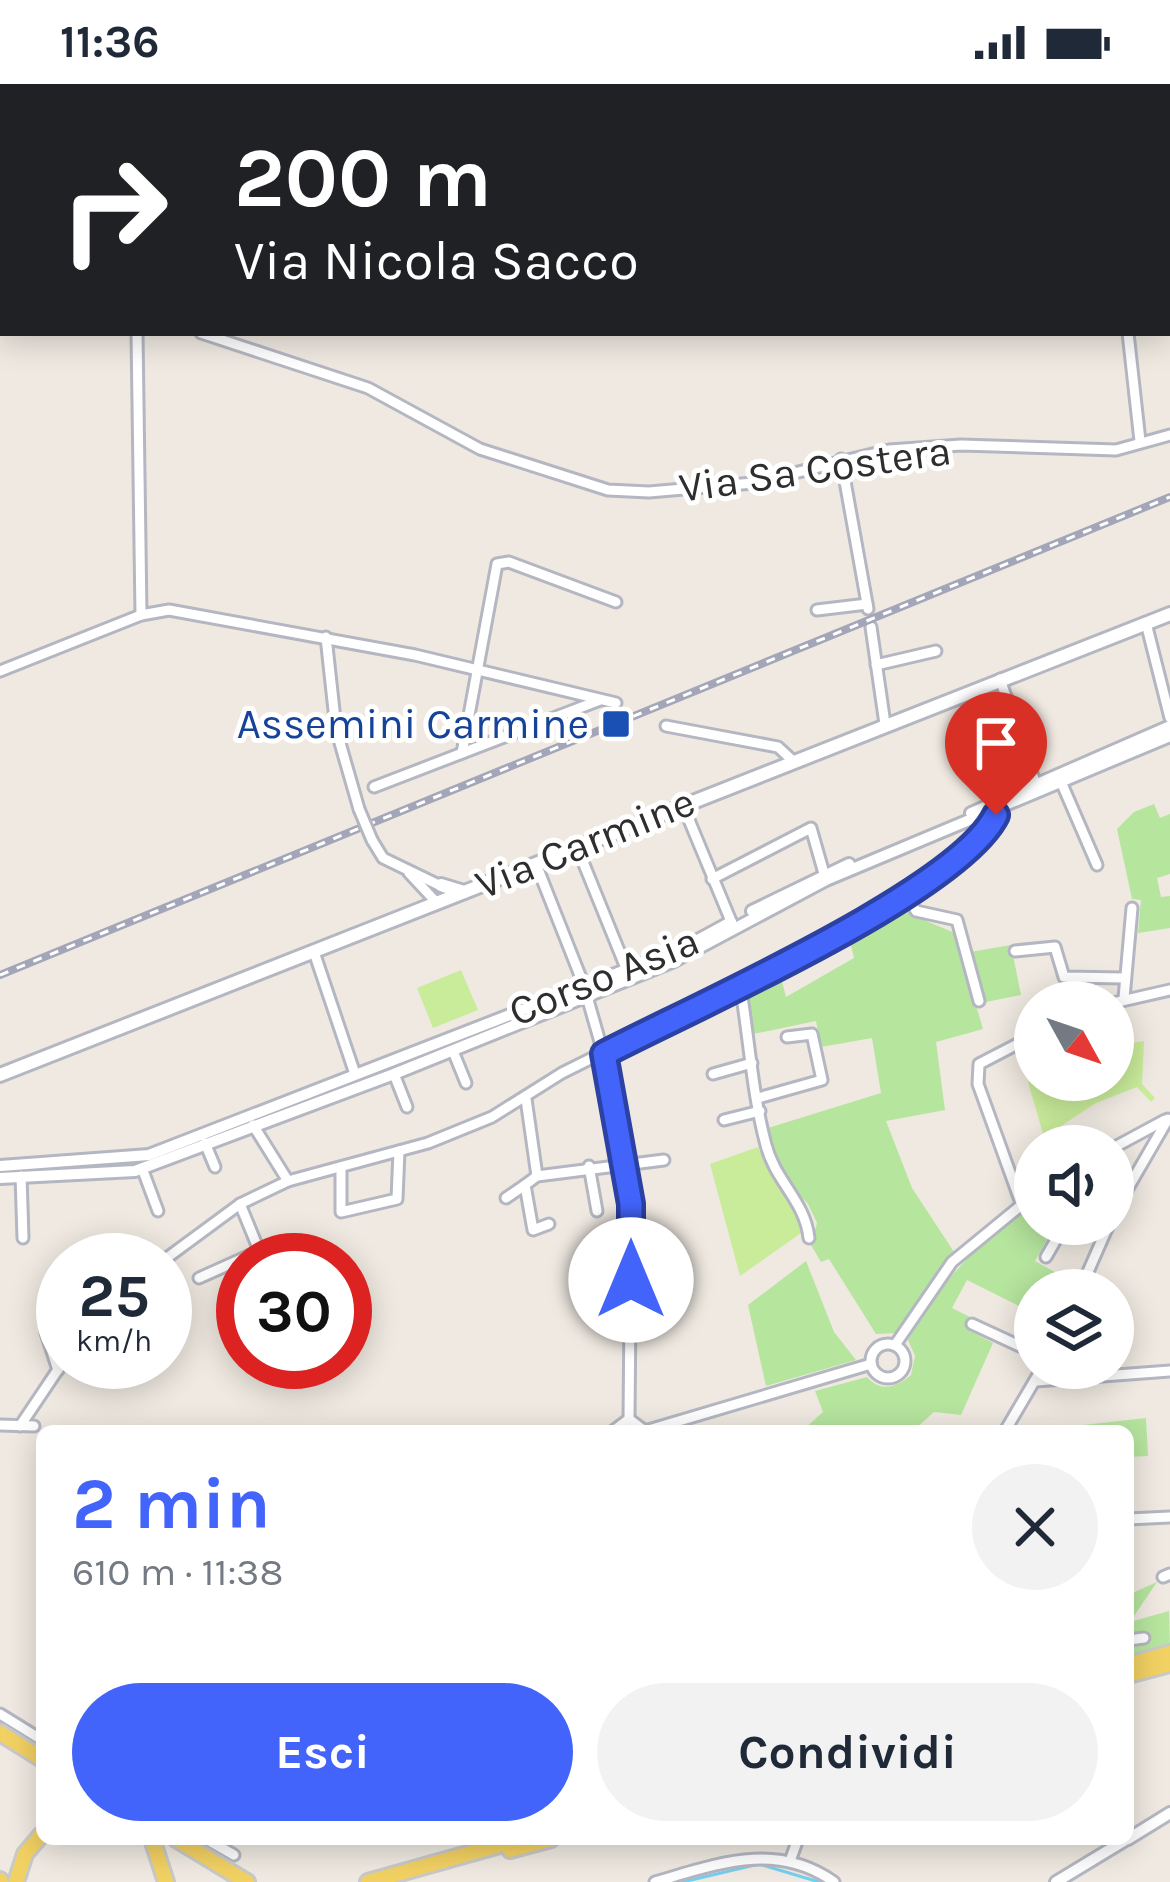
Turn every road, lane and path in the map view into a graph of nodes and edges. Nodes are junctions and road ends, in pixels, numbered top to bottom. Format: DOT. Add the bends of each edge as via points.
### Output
graph roads {
  1 [pos="137,336"];
  2 [pos="210,336"];
  3 [pos="1128,336"];
  4 [pos="1170,435"];
  5 [pos="1140,441"];
  6 [pos="841,459"];
  7 [pos="616,602"];
  8 [pos="817,610"];
  9 [pos="1170,614"];
  10 [pos="141,615"];
  11 [pos="1146,623"];
  12 [pos="871,627"];
  13 [pos="326,637"];
  14 [pos="936,651"];
  15 [pos="876,665"];
  16 [pos="473,667"];
  17 [pos="0,671"];
  18 [pos="1000,679"];
  19 [pos="600,700"];
  20 [pos="616,703"];
  21 [pos="1170,722"];
  22 [pos="885,724"];
  23 [pos="666,726"];
  24 [pos="1170,736"];
  25 [pos="462,753"];
  26 [pos="792,760"];
  27 [pos="1062,784"];
  28 [pos="1036,785"];
  29 [pos="374,787"];
  30 [pos="682,803"];
  31 [pos="995,807"];
  32 [pos="577,847"];
  33 [pos="536,864"];
  34 [pos="1097,865"];
  35 [pos="405,869"];
  36 [pos="825,876"];
  37 [pos="712,879"];
  38 [pos="442,885"];
  39 [pos="466,892"];
  40 [pos="424,893"];
  41 [pos="906,893"];
  42 [pos="443,901"];
  43 [pos="1132,908"];
  44 [pos="409,915"];
  45 [pos="732,925"];
  46 [pos="1015,951"];
  47 [pos="314,952"];
  48 [pos="626,968"];
  49 [pos="1124,978"];
  50 [pos="1123,981"];
  51 [pos="740,985"];
  52 [pos="585,988"];
  53 [pos="1170,989"];
  54 [pos="1134,997"];
  55 [pos="979,1001"];
  56 [pos="788,1037"];
  57 [pos="1014,1046"];
  58 [pos="453,1051"];
  59 [pos="604,1054"];
  60 [pos="752,1063"];
  61 [pos="355,1073"];
  62 [pos="394,1074"];
  63 [pos="713,1074"];
  64 [pos="0,1075"];
  65 [pos="466,1083"];
  66 [pos="758,1097"];
  67 [pos="526,1100"];
  68 [pos="407,1107"];
  69 [pos="760,1111"];
  70 [pos="1169,1118"];
  71 [pos="724,1120"];
  72 [pos="253,1125"];
  73 [pos="1139,1135"];
  74 [pos="1134,1138"];
  75 [pos="205,1143"];
  76 [pos="1151,1146"];
  77 [pos="399,1151"];
  78 [pos="664,1160"];
  79 [pos="0,1166"];
  80 [pos="590,1166"];
  81 [pos="626,1166"];
  82 [pos="80,1167"];
  83 [pos="215,1167"];
  84 [pos="341,1167"];
  85 [pos="142,1168"];
  86 [pos="21,1176"];
  87 [pos="537,1176"];
  88 [pos="1134,1176"];
  89 [pos="0,1178"];
  90 [pos="288,1181"];
  91 [pos="1014,1181"];
  92 [pos="525,1184"];
  93 [pos="506,1198"];
  94 [pos="240,1204"];
  95 [pos="1014,1209"];
  96 [pos="158,1211"];
  97 [pos="597,1211"];
  98 [pos="549,1224"];
  99 [pos="252,1233"];
  100 [pos="23,1238"];
  101 [pos="809,1238"];
  102 [pos="192,1239"];
  103 [pos="1053,1245"];
  104 [pos="1046,1257"];
  105 [pos="216,1272"];
  106 [pos="199,1278"];
  107 [pos="973,1324"];
  108 [pos="1014,1343"];
  109 [pos="895,1345"];
  110 [pos="871,1364"];
  111 [pos="1170,1371"];
  112 [pos="1134,1374"];
  113 [pos="46,1389"];
  114 [pos="1031,1389"];
  115 [pos="628,1419"];
  116 [pos="0,1425"];
  117 [pos="620,1425"];
  118 [pos="636,1425"];
  119 [pos="665,1425"];
  120 [pos="1009,1425"];
  121 [pos="20,1426"];
  122 [pos="34,1426"];
  123 [pos="1170,1517"];
  124 [pos="1134,1519"];
  125 [pos="1144,1638"];
  126 [pos="1134,1639"];
  127 [pos="1170,1653"];
  128 [pos="1134,1663"];
  129 [pos="1170,1664"];
  130 [pos="1134,1673"];
  131 [pos="0,1714"];
  132 [pos="0,1733"];
  133 [pos="36,1736"];
  134 [pos="36,1755"];
  135 [pos="1170,1813"];
  136 [pos="1134,1835"];
  137 [pos="36,1841"];
  138 [pos="154,1845"];
  139 [pos="186,1845"];
  140 [pos="216,1845"];
  141 [pos="499,1845"];
  142 [pos="530,1845"];
  143 [pos="796,1845"];
  144 [pos="1118,1845"];
  145 [pos="234,1856"];
  146 [pos="790,1861"];
  147 [pos="16,1882"];
  148 [pos="166,1882"];
  149 [pos="248,1882"];
  150 [pos="368,1882"];
  151 [pos="399,1882"];
  152 [pos="656,1882"];
  153 [pos="834,1882"];
  154 [pos="1056,1882"];
  1 -- 10 [label="street"];
  2 -- 6 [label="street, Via Sa Costera" via="368,388 480,449 608,490 753,483"];
  3 -- 5 [label="street"];
  4 -- 5 [label="street, Via Sa Costera"];
  5 -- 6 [label="street, Via Sa Costera" via="1116,450 961,445"];
  6 -- 8 [label="street" via="868,607"];
  7 -- 16 [label="street" via="502,560"];
  9 -- 11 [label="main road, Via Carmine"];
  10 -- 13 [label="street" via="169,610"];
  10 -- 17 [label="street"];
  11 -- 18 [label="main road, Via Carmine"];
  11 -- 21 [label="street"];
  12 -- 15 [label="street"];
  13 -- 16 [label="street"];
  13 -- 35 [label="street, bridge" via="336,729 359,809 383,858"];
  14 -- 15 [label="street"];
  15 -- 22 [label="street"];
  16 -- 19 [label="street"];
  16 -- 25 [label="street"];
  18 -- 22 [label="main road, Via Carmine"];
  18 -- 28 [label="street"];
  19 -- 20 [label="street"];
  19 -- 25 [label="street"];
  21 -- 28 [label="street"];
  22 -- 26 [label="main road, Via Carmine"];
  23 -- 26 [label="street" via="778,747"];
  24 -- 27 [label="street"];
  25 -- 29 [label="street"];
  26 -- 30 [label="main road, Via Carmine"];
  27 -- 31 [label="street"];
  27 -- 34 [label="street"];
  28 -- 31 [label="street"];
  30 -- 32 [label="main road, Via Carmine"];
  30 -- 37 [label="street"];
  31 -- 36 [label="street"];
  31 -- 41 [label="street" via="987,829 951,864"];
  32 -- 33 [label="main road, Via Carmine"];
  32 -- 48 [label="street"];
  33 -- 39 [label="main road, Via Carmine"];
  33 -- 52 [label="street"];
  35 -- 38 [label="street"];
  35 -- 40 [label="street"];
  36 -- 37 [label="street" via="811,828"];
  36 -- 45 [label="street"];
  37 -- 45 [label="street"];
  38 -- 39 [label="main road"];
  38 -- 42 [label="street"];
  39 -- 42 [label="main road, Via Carmine"];
  40 -- 42 [label="street"];
  40 -- 44 [label="main road"];
  41 -- 51 [label="street"];
  41 -- 55 [label="street" via="916,911 957,920"];
  42 -- 44 [label="main road, Via Carmine"];
  43 -- 49 [label="street"];
  44 -- 47 [label="main road, Via Carmine"];
  45 -- 48 [label="street, Corso Asia"];
  45 -- 52 [label="street, Corso Asia" via="674,962"];
  46 -- 49 [label="street" via="1055,947 1064,976"];
  47 -- 61 [label="street"];
  47 -- 64 [label="main road, Via Carmine"];
  48 -- 52 [label="street, Corso Asia"];
  49 -- 50 [label="street"];
  51 -- 59 [label="street"];
  51 -- 60 [label="street"];
  52 -- 58 [label="street, Corso Asia"];
  52 -- 59 [label="street"];
  52 -- 61 [label="street, Corso Asia"];
  53 -- 54 [label="street"];
  56 -- 66 [label="street" via="812,1034 822,1080"];
  57 -- 91 [label="street" via="979,1064 978,1084"];
  58 -- 62 [label="street, Corso Asia"];
  58 -- 65 [label="street"];
  59 -- 67 [label="street"];
  59 -- 81 [label="street"];
  60 -- 63 [label="street"];
  60 -- 66 [label="street"];
  61 -- 82 [label="street, Corso Asia" via="149,1155"];
  62 -- 68 [label="street"];
  62 -- 72 [label="street, Corso Asia"];
  66 -- 69 [label="street"];
  67 -- 77 [label="street"];
  67 -- 87 [label="street"];
  69 -- 71 [label="street"];
  69 -- 101 [label="street" via="776,1175 799,1202"];
  70 -- 73 [label="street"];
  70 -- 76 [label="street"];
  72 -- 75 [label="street, Corso Asia"];
  72 -- 90 [label="street"];
  73 -- 74 [label="street"];
  73 -- 76 [label="street"];
  75 -- 83 [label="street"];
  75 -- 85 [label="street, Corso Asia"];
  76 -- 88 [label="street"];
  77 -- 84 [label="street"];
  77 -- 84 [label="street" via="398,1199 341,1213"];
  78 -- 81 [label="street"];
  79 -- 82 [label="street, Corso Asia"];
  80 -- 81 [label="street"];
  80 -- 87 [label="street"];
  80 -- 97 [label="street"];
  81 -- 115 [label="street"];
  82 -- 85 [label="street, Corso Asia"];
  82 -- 86 [label="street, Corso Asia"];
  84 -- 90 [label="street"];
  85 -- 96 [label="street"];
  86 -- 89 [label="street, Corso Asia"];
  86 -- 100 [label="street"];
  87 -- 92 [label="street"];
  90 -- 94 [label="street"];
  92 -- 93 [label="street"];
  92 -- 98 [label="street" via="533,1230"];
  94 -- 99 [label="street"];
  94 -- 102 [label="street"];
  95 -- 109 [label="street" via="952,1262"];
  103 -- 104 [label="street"];
  105 -- 106 [label="street"];
  107 -- 108 [label="street"];
  109 -- 110 [label="street" via="880,1346"];
  109 -- 110 [label="street" via="905,1358 898,1374 882,1377"];
  110 -- 119 [label="street"];
  111 -- 112 [label="street"];
  113 -- 121 [label="street"];
  114 -- 120 [label="street"];
  115 -- 117 [label="street"];
  115 -- 118 [label="street"];
  116 -- 121 [label="street"];
  121 -- 122 [label="street"];
  123 -- 124 [label="street"];
  125 -- 126 [label="street"];
  127 -- 128 [label="main road"];
  129 -- 130 [label="main road"];
  131 -- 133 [label="street"];
  132 -- 134 [label="main road"];
  135 -- 136 [label="street"];
  137 -- 147 [label="main road"];
  138 -- 148 [label="main road"];
  139 -- 149 [label="main road"];
  140 -- 145 [label="street"];
  141 -- 150 [label="main road"];
  142 -- 151 [label="main road"];
  143 -- 146 [label="street"];
  144 -- 154 [label="street"];
  146 -- 152 [label="street" via="753,1857"];
  146 -- 153 [label="street"];
}
